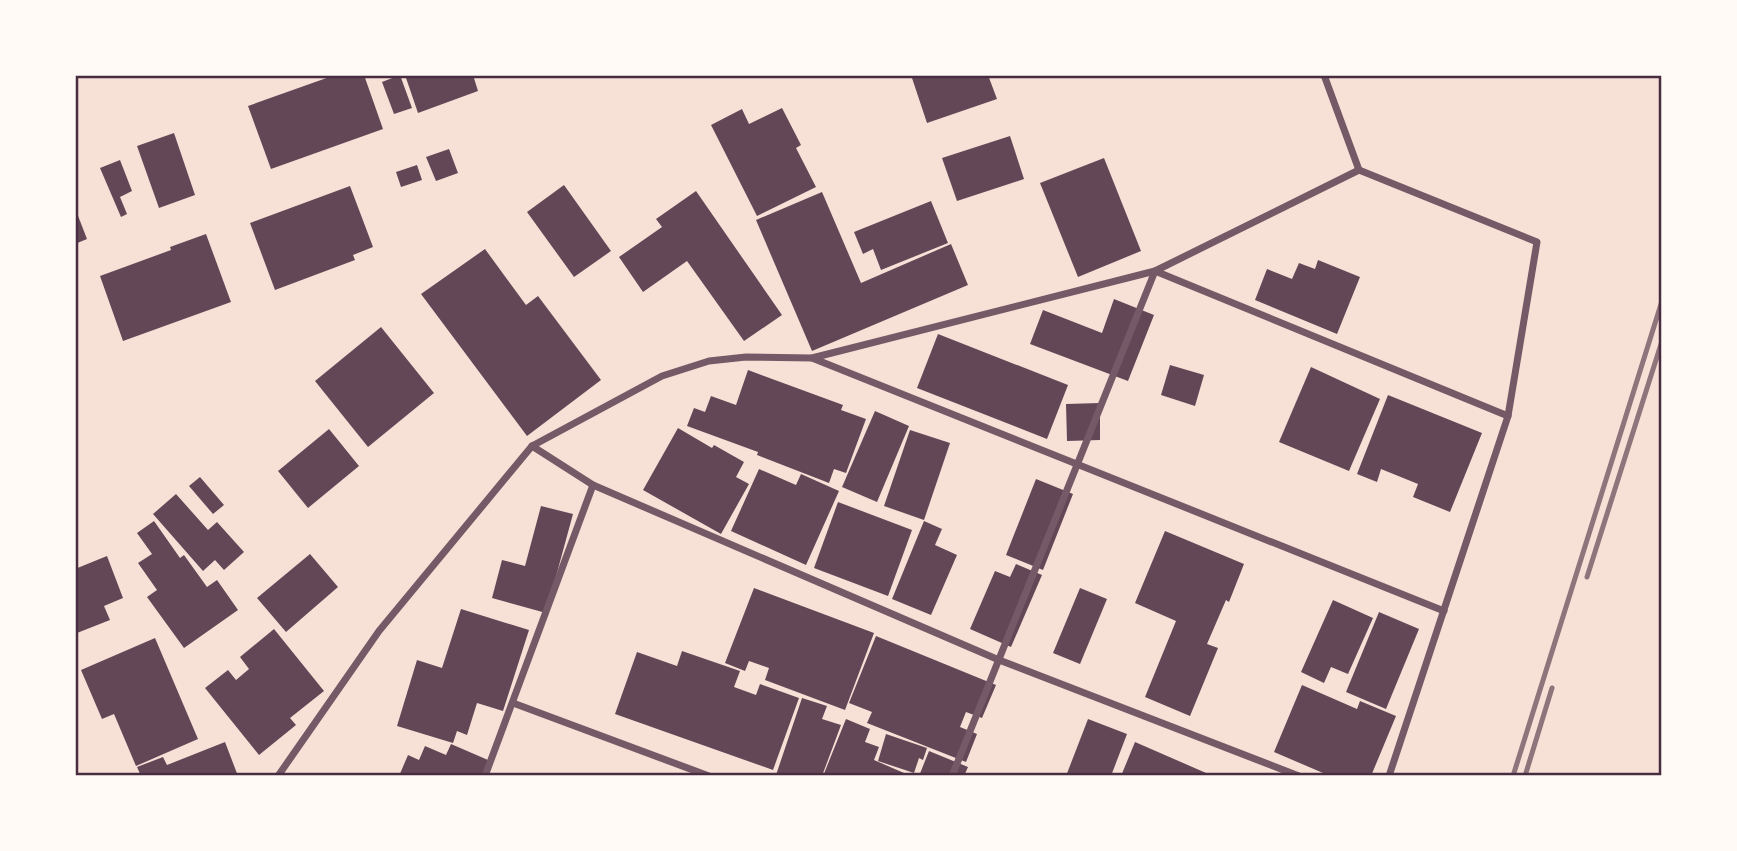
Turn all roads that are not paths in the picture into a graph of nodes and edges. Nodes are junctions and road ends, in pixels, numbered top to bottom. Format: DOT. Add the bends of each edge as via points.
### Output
graph roads {
  1 [pos="1325,75"];
  2 [pos="1359,170"];
  3 [pos="1155,271"];
  4 [pos="812,358"];
  5 [pos="1508,416"];
  6 [pos="532,446"];
  7 [pos="1077,465"];
  8 [pos="593,485"];
  9 [pos="1444,611"];
  10 [pos="999,660"];
  11 [pos="513,703"];
  12 [pos="278,776"];
  13 [pos="485,776"];
  14 [pos="709,776"];
  15 [pos="952,776"];
  16 [pos="1299,776"];
  17 [pos="1389,776"];
  1 -- 2 [label="street"];
  2 -- 3 [label="street"];
  2 -- 5 [label="street" via="1537,242"];
  3 -- 4 [label="street"];
  3 -- 5 [label="street"];
  3 -- 7 [label="street"];
  4 -- 6 [label="street" via="746,357 662,376"];
  4 -- 7 [label="street"];
  5 -- 9 [label="street"];
  6 -- 8 [label="street"];
  6 -- 12 [label="street" via="379,631"];
  7 -- 9 [label="street"];
  7 -- 10 [label="street"];
  8 -- 10 [label="street"];
  8 -- 11 [label="street"];
  9 -- 17 [label="street"];
  10 -- 15 [label="street"];
  10 -- 16 [label="street"];
  11 -- 13 [label="street"];
  11 -- 14 [label="street"];
}
